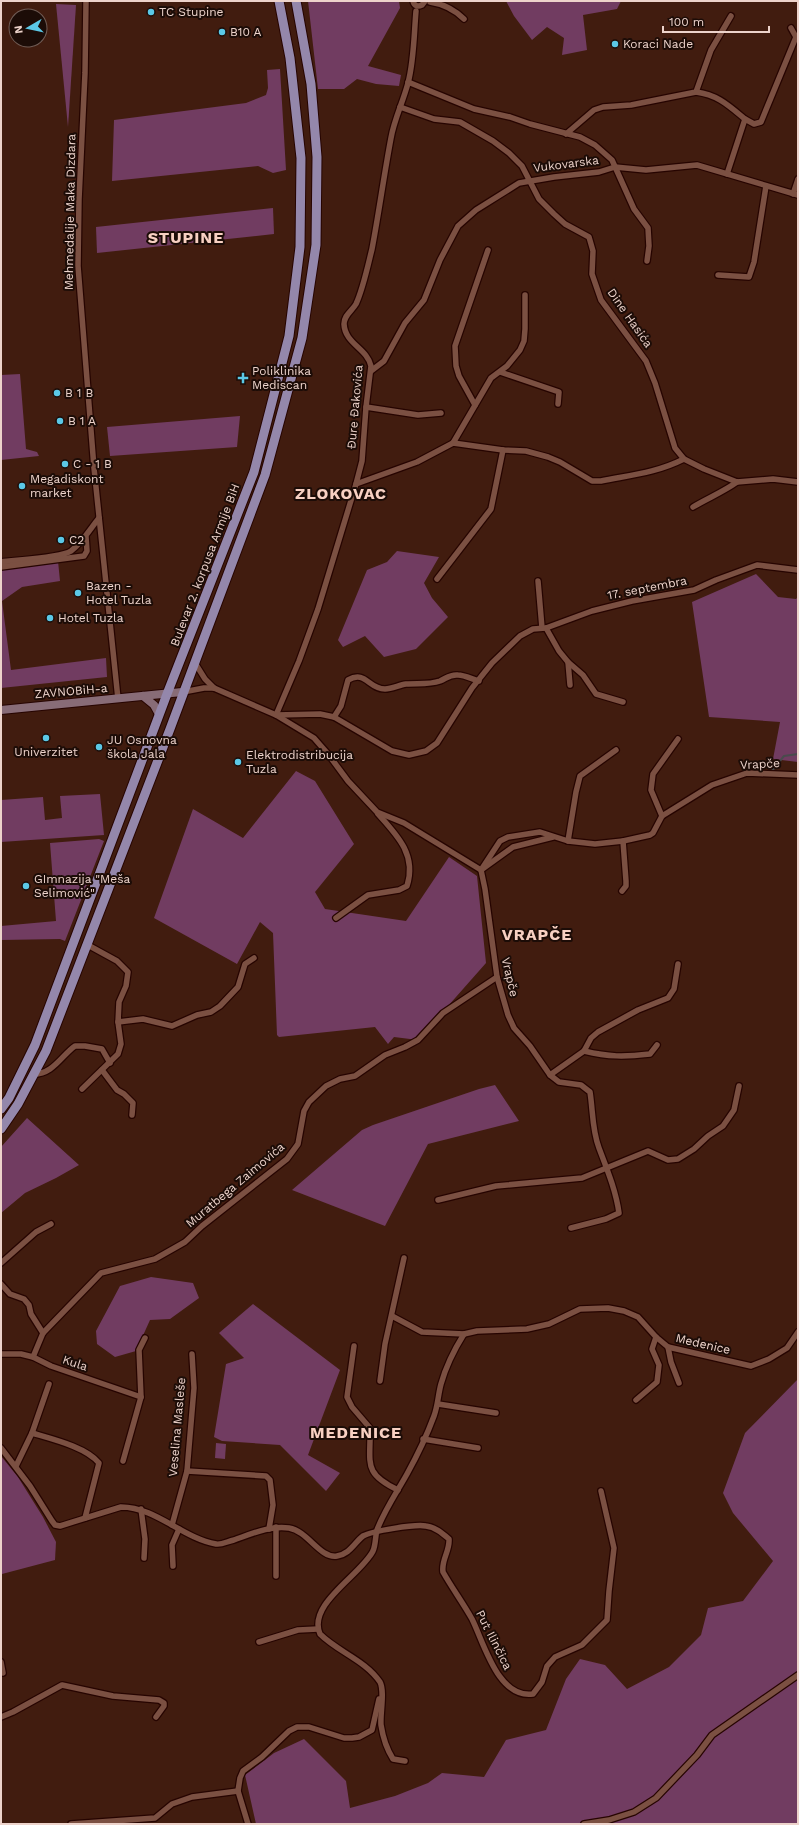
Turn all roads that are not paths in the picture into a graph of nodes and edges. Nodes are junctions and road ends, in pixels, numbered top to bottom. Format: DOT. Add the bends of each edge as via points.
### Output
graph roads {
  1 [pos="86,1"];
  2 [pos="280,1"];
  3 [pos="296,1"];
  4 [pos="301,1"];
  5 [pos="422,3"];
  6 [pos="299,12"];
  7 [pos="731,16"];
  8 [pos="464,19"];
  9 [pos="791,28"];
  10 [pos="408,82"];
  11 [pos="696,92"];
  12 [pos="400,107"];
  13 [pos="745,119"];
  14 [pos="566,134"];
  15 [pos="615,168"];
  16 [pos="727,174"];
  17 [pos="798,179"];
  18 [pos="530,180"];
  19 [pos="766,186"];
  20 [pos="796,194"];
  21 [pos="488,250"];
  22 [pos="647,262"];
  23 [pos="718,275"];
  24 [pos="525,295"];
  25 [pos="372,371"];
  26 [pos="500,372"];
  27 [pos="558,404"];
  28 [pos="475,405"];
  29 [pos="366,407"];
  30 [pos="441,413"];
  31 [pos="453,443"];
  32 [pos="503,450"];
  33 [pos="684,459"];
  34 [pos="737,482"];
  35 [pos="798,482"];
  36 [pos="356,484"];
  37 [pos="693,507"];
  38 [pos="99,518"];
  39 [pos="86,537"];
  40 [pos="1,562"];
  41 [pos="1,567"];
  42 [pos="798,570"];
  43 [pos="437,579"];
  44 [pos="538,581"];
  45 [pos="544,628"];
  46 [pos="194,661"];
  47 [pos="568,662"];
  48 [pos="479,680"];
  49 [pos="570,685"];
  50 [pos="214,688"];
  51 [pos="182,692"];
  52 [pos="167,694"];
  53 [pos="143,696"];
  54 [pos="118,699"];
  55 [pos="623,702"];
  56 [pos="1,710"];
  57 [pos="159,714"];
  58 [pos="276,715"];
  59 [pos="334,717"];
  60 [pos="678,739"];
  61 [pos="616,750"];
  62 [pos="798,775"];
  63 [pos="377,812"];
  64 [pos="662,816"];
  65 [pos="553,837"];
  66 [pos="568,841"];
  67 [pos="623,841"];
  68 [pos="481,870"];
  69 [pos="622,891"];
  70 [pos="336,918"];
  71 [pos="86,944"];
  72 [pos="254,958"];
  73 [pos="678,964"];
  74 [pos="496,977"];
  75 [pos="118,1022"];
  76 [pos="657,1045"];
  77 [pos="584,1051"];
  78 [pos="110,1062"];
  79 [pos="102,1070"];
  80 [pos="34,1074"];
  81 [pos="550,1076"];
  82 [pos="739,1086"];
  83 [pos="82,1089"];
  84 [pos="1,1109"];
  85 [pos="132,1115"];
  86 [pos="1,1129"];
  87 [pos="606,1167"];
  88 [pos="438,1200"];
  89 [pos="51,1224"];
  90 [pos="571,1228"];
  91 [pos="404,1258"];
  92 [pos="1,1263"];
  93 [pos="1,1284"];
  94 [pos="392,1316"];
  95 [pos="798,1332"];
  96 [pos="43,1334"];
  97 [pos="464,1334"];
  98 [pos="656,1337"];
  99 [pos="145,1338"];
  100 [pos="354,1346"];
  101 [pos="668,1347"];
  102 [pos="1,1354"];
  103 [pos="192,1354"];
  104 [pos="33,1357"];
  105 [pos="380,1381"];
  106 [pos="679,1383"];
  107 [pos="49,1384"];
  108 [pos="141,1397"];
  109 [pos="636,1400"];
  110 [pos="438,1404"];
  111 [pos="496,1413"];
  112 [pos="32,1433"];
  113 [pos="423,1440"];
  114 [pos="1,1448"];
  115 [pos="478,1448"];
  116 [pos="123,1461"];
  117 [pos="16,1466"];
  118 [pos="187,1471"];
  119 [pos="398,1490"];
  120 [pos="601,1491"];
  121 [pos="141,1509"];
  122 [pos="85,1518"];
  123 [pos="172,1525"];
  124 [pos="276,1527"];
  125 [pos="269,1528"];
  126 [pos="179,1529"];
  127 [pos="377,1531"];
  128 [pos="144,1558"];
  129 [pos="173,1566"];
  130 [pos="276,1576"];
  131 [pos="318,1630"];
  132 [pos="259,1642"];
  133 [pos="1,1662"];
  134 [pos="2,1673"];
  135 [pos="798,1675"];
  136 [pos="382,1689"];
  137 [pos="1,1717"];
  138 [pos="156,1717"];
  139 [pos="405,1760"];
  140 [pos="238,1792"];
  141 [pos="90,1823"];
  142 [pos="71,1824"];
  143 [pos="248,1824"];
  144 [pos="584,1824"];
  1 -- 38 [label="street, Mehmedalije Maka Dizdara" via="78,266"];
  2 -- 52 [label="main road, Bulevar 2. korpusa Armije BiH" via="290,58 301,158 300,247 289,336 254,472"];
  3 -- 6 [label="main road, Bulevar 2. korpusa Armije BiH"];
  4 -- 6 [label="main road"];
  5 -- 8 [label="street" via="448,7"];
  5 -- 10 [label="street, Đure Đakovića" via="416,11"];
  6 -- 46 [label="main road, Bulevar 2. korpusa Armije BiH" via="311,84 316,157 316,245 302,338 265,475"];
  7 -- 11 [label="street" via="710,50"];
  9 -- 13 [label="street" via="796,37 768,110 761,122 754,124"];
  10 -- 12 [label="street, Đure Đakovića"];
  10 -- 14 [label="street, Vukovarska" via="474,109"];
  11 -- 13 [label="street" via="710,94 725,102"];
  11 -- 14 [label="street" via="631,105 603,107 594,110"];
  12 -- 18 [label="street, Vukovarska" via="434,119 460,122 468,126 509,153 522,166"];
  12 -- 25 [label="street, Đure Đakovića" via="391,136 372,249 359,296 344,322 348,336 370,360"];
  13 -- 16 [label="street"];
  14 -- 15 [label="street, Vukovarska" via="580,137 595,145 612,160"];
  15 -- 16 [label="street, Vukovarska" via="646,170 697,165"];
  15 -- 18 [label="street, Vukovarska"];
  15 -- 22 [label="street, Vukovarska" via="634,209 648,228"];
  16 -- 19 [label="street, Vukovarska"];
  17 -- 20 [label="street, Vukovarska"];
  18 -- 25 [label="street" via="509,188 476,210 458,226 440,260 424,300 405,323 384,361"];
  18 -- 33 [label="street, Dine Hasića" via="539,199 554,214 565,224 589,237 593,252 592,274 601,300 646,361 675,448"];
  19 -- 20 [label="street, Vukovarska"];
  19 -- 23 [label="street" via="754,262 749,276"];
  21 -- 28 [label="street" via="455,346 459,376"];
  24 -- 26 [label="street" via="524,341 514,359"];
  25 -- 29 [label="street, Đure Đakovića"];
  26 -- 27 [label="street" via="559,392"];
  26 -- 28 [label="street" via="491,378"];
  28 -- 31 [label="street"];
  29 -- 30 [label="street" via="418,414"];
  29 -- 36 [label="street, Đure Đakovića" via="362,461"];
  31 -- 32 [label="street"];
  31 -- 36 [label="street" via="417,462"];
  32 -- 33 [label="street" via="526,451 548,456 592,481 600,482 653,472"];
  32 -- 43 [label="street" via="491,509"];
  33 -- 34 [label="street"];
  34 -- 35 [label="street"];
  34 -- 37 [label="street"];
  36 -- 58 [label="street, Đure Đakovića" via="318,609"];
  38 -- 39 [label="street"];
  38 -- 54 [label="street, Mehmedalije Maka Dizdara"];
  39 -- 40 [label="street" via="66,554"];
  39 -- 41 [label="street" via="87,550 84,556"];
  42 -- 45 [label="street, 17. septembra" via="757,565 694,590 625,602"];
  44 -- 45 [label="street"];
  45 -- 47 [label="street"];
  45 -- 48 [label="street, 17. septembra" via="533,629 520,636 492,663"];
  46 -- 50 [label="street"];
  46 -- 51 [label="main road, Bulevar 2. korpusa Armije BiH"];
  47 -- 49 [label="street"];
  47 -- 55 [label="street" via="583,675 596,694"];
  48 -- 59 [label="street" via="459,674 440,681 384,689 372,685 360,676 355,676 348,680 341,706"];
  48 -- 59 [label="street, 17. septembra" via="437,743 426,751 409,755 392,750"];
  50 -- 51 [label="street, 17. septembra"];
  50 -- 58 [label="street, 17. septembra"];
  51 -- 52 [label="street"];
  51 -- 71 [label="main road, Bulevar 2. korpusa Armije BiH"];
  52 -- 53 [label="street"];
  52 -- 57 [label="main road, Bulevar 2. korpusa Armije BiH"];
  53 -- 54 [label="street, ZAVNOBiH-a"];
  53 -- 57 [label="street" via="154,705"];
  54 -- 56 [label="street, ZAVNOBiH-a"];
  57 -- 84 [label="main road, Bulevar 2. korpusa Armije BiH" via="35,1045"];
  58 -- 59 [label="street, 17. septembra" via="320,714"];
  58 -- 63 [label="street" via="314,738"];
  60 -- 64 [label="street" via="653,774 651,790"];
  61 -- 66 [label="street" via="580,776"];
  62 -- 64 [label="street, Vrapče" via="747,773 730,778 712,785"];
  63 -- 68 [label="street" via="404,823"];
  63 -- 70 [label="street" via="400,839 406,853 410,870 407,886 399,890 368,895"];
  64 -- 67 [label="street, Vrapče" via="650,835"];
  65 -- 66 [label="street, Vrapče"];
  65 -- 68 [label="street, Vrapče" via="513,847"];
  65 -- 68 [label="street, Vrapče" via="540,832 508,837 500,841"];
  66 -- 67 [label="street, Vrapče" via="595,844"];
  67 -- 69 [label="street" via="626,886"];
  68 -- 74 [label="street, Vrapče"];
  71 -- 75 [label="street" via="117,961 128,972 126,986 119,1002"];
  71 -- 80 [label="main road, Bulevar 2. korpusa Armije BiH" via="46,1051"];
  72 -- 75 [label="street" via="245,964 238,987 211,1012 196,1015 172,1026 143,1019"];
  73 -- 77 [label="street" via="674,989 668,998 638,1010 598,1032 591,1038"];
  74 -- 81 [label="street, Vrapče" via="514,1028"];
  74 -- 96 [label="street, Muratbega Zaimovića" via="443,1013 418,1040 384,1054 355,1076 340,1079 326,1086 309,1102 304,1111 298,1144 287,1159 185,1242 155,1259 101,1273"];
  75 -- 78 [label="street" via="121,1044 118,1054"];
  76 -- 77 [label="street" via="650,1054 626,1057 609,1057"];
  77 -- 81 [label="street"];
  78 -- 79 [label="street"];
  78 -- 80 [label="street" via="102,1050 75,1046 54,1067 42,1074"];
  79 -- 83 [label="street"];
  79 -- 85 [label="street" via="117,1090 133,1103"];
  80 -- 86 [label="main road, Bulevar 2. korpusa Armije BiH"];
  81 -- 87 [label="street" via="559,1082 581,1085 590,1092 593,1120"];
  82 -- 87 [label="street" via="734,1110 723,1126 678,1159 668,1160 648,1151"];
  87 -- 88 [label="street" via="582,1178 496,1186"];
  87 -- 90 [label="street" via="617,1195 619,1213"];
  89 -- 92 [label="street" via="36,1232"];
  91 -- 94 [label="street"];
  93 -- 96 [label="street" via="10,1294 24,1299"];
  94 -- 97 [label="street, Medenice" via="422,1332"];
  94 -- 105 [label="street"];
  95 -- 101 [label="street, Medenice" via="787,1348 769,1360 751,1366"];
  96 -- 104 [label="street, Muratbega Zaimovića"];
  97 -- 98 [label="street, Medenice" via="527,1329 549,1324 580,1309 608,1308 624,1311 638,1318"];
  97 -- 110 [label="street" via="446,1368"];
  98 -- 101 [label="street, Medenice"];
  98 -- 109 [label="street" via="652,1348 659,1365 657,1382"];
  99 -- 108 [label="street" via="139,1350"];
  100 -- 119 [label="street" via="347,1397 370,1428 370,1466 373,1473 381,1482"];
  101 -- 106 [label="street"];
  102 -- 104 [label="street, Kula"];
  103 -- 118 [label="street, Veselina Masleše" via="194,1388"];
  104 -- 108 [label="street, Kula" via="51,1366"];
  107 -- 112 [label="street"];
  108 -- 116 [label="street"];
  110 -- 111 [label="street"];
  110 -- 113 [label="street"];
  112 -- 117 [label="street"];
  112 -- 122 [label="street" via="78,1448 99,1463"];
  113 -- 115 [label="street"];
  113 -- 119 [label="street"];
  114 -- 117 [label="street"];
  117 -- 122 [label="street" via="55,1525 66,1525"];
  118 -- 123 [label="street, Veselina Masleše"];
  118 -- 125 [label="street" via="266,1476 270,1480 273,1505"];
  119 -- 127 [label="street"];
  120 -- 127 [label="street, Put Ilinčica" via="614,1548 607,1620 582,1645 555,1657 547,1666 542,1682 533,1694 524,1695 506,1684 493,1666 471,1618 443,1572 442,1564 449,1539 441,1531 426,1526"];
  121 -- 122 [label="street" via="121,1507"];
  121 -- 123 [label="street"];
  121 -- 128 [label="street" via="145,1539"];
  123 -- 126 [label="street"];
  124 -- 125 [label="street"];
  124 -- 127 [label="street" via="296,1530 327,1555 336,1556 347,1553 363,1536"];
  124 -- 130 [label="street"];
  125 -- 126 [label="street" via="218,1544 202,1540"];
  126 -- 129 [label="street" via="172,1545"];
  127 -- 131 [label="street" via="371,1555 358,1572 327,1602 318,1620"];
  131 -- 132 [label="street" via="298,1630"];
  131 -- 136 [label="street" via="325,1638 364,1665 380,1682"];
  133 -- 134 [label="street"];
  135 -- 144 [label="street" via="712,1735 697,1755 656,1798 634,1812 610,1820"];
  136 -- 139 [label="street" via="381,1724 386,1748 393,1759"];
  136 -- 140 [label="street" via="372,1730 359,1737 344,1738 310,1727 297,1727 243,1771"];
  137 -- 138 [label="street" via="62,1685 113,1696 159,1700 164,1706"];
  140 -- 141 [label="street" via="192,1797 172,1804 155,1818"];
  140 -- 143 [label="street"];
  141 -- 142 [label="street"];
}
